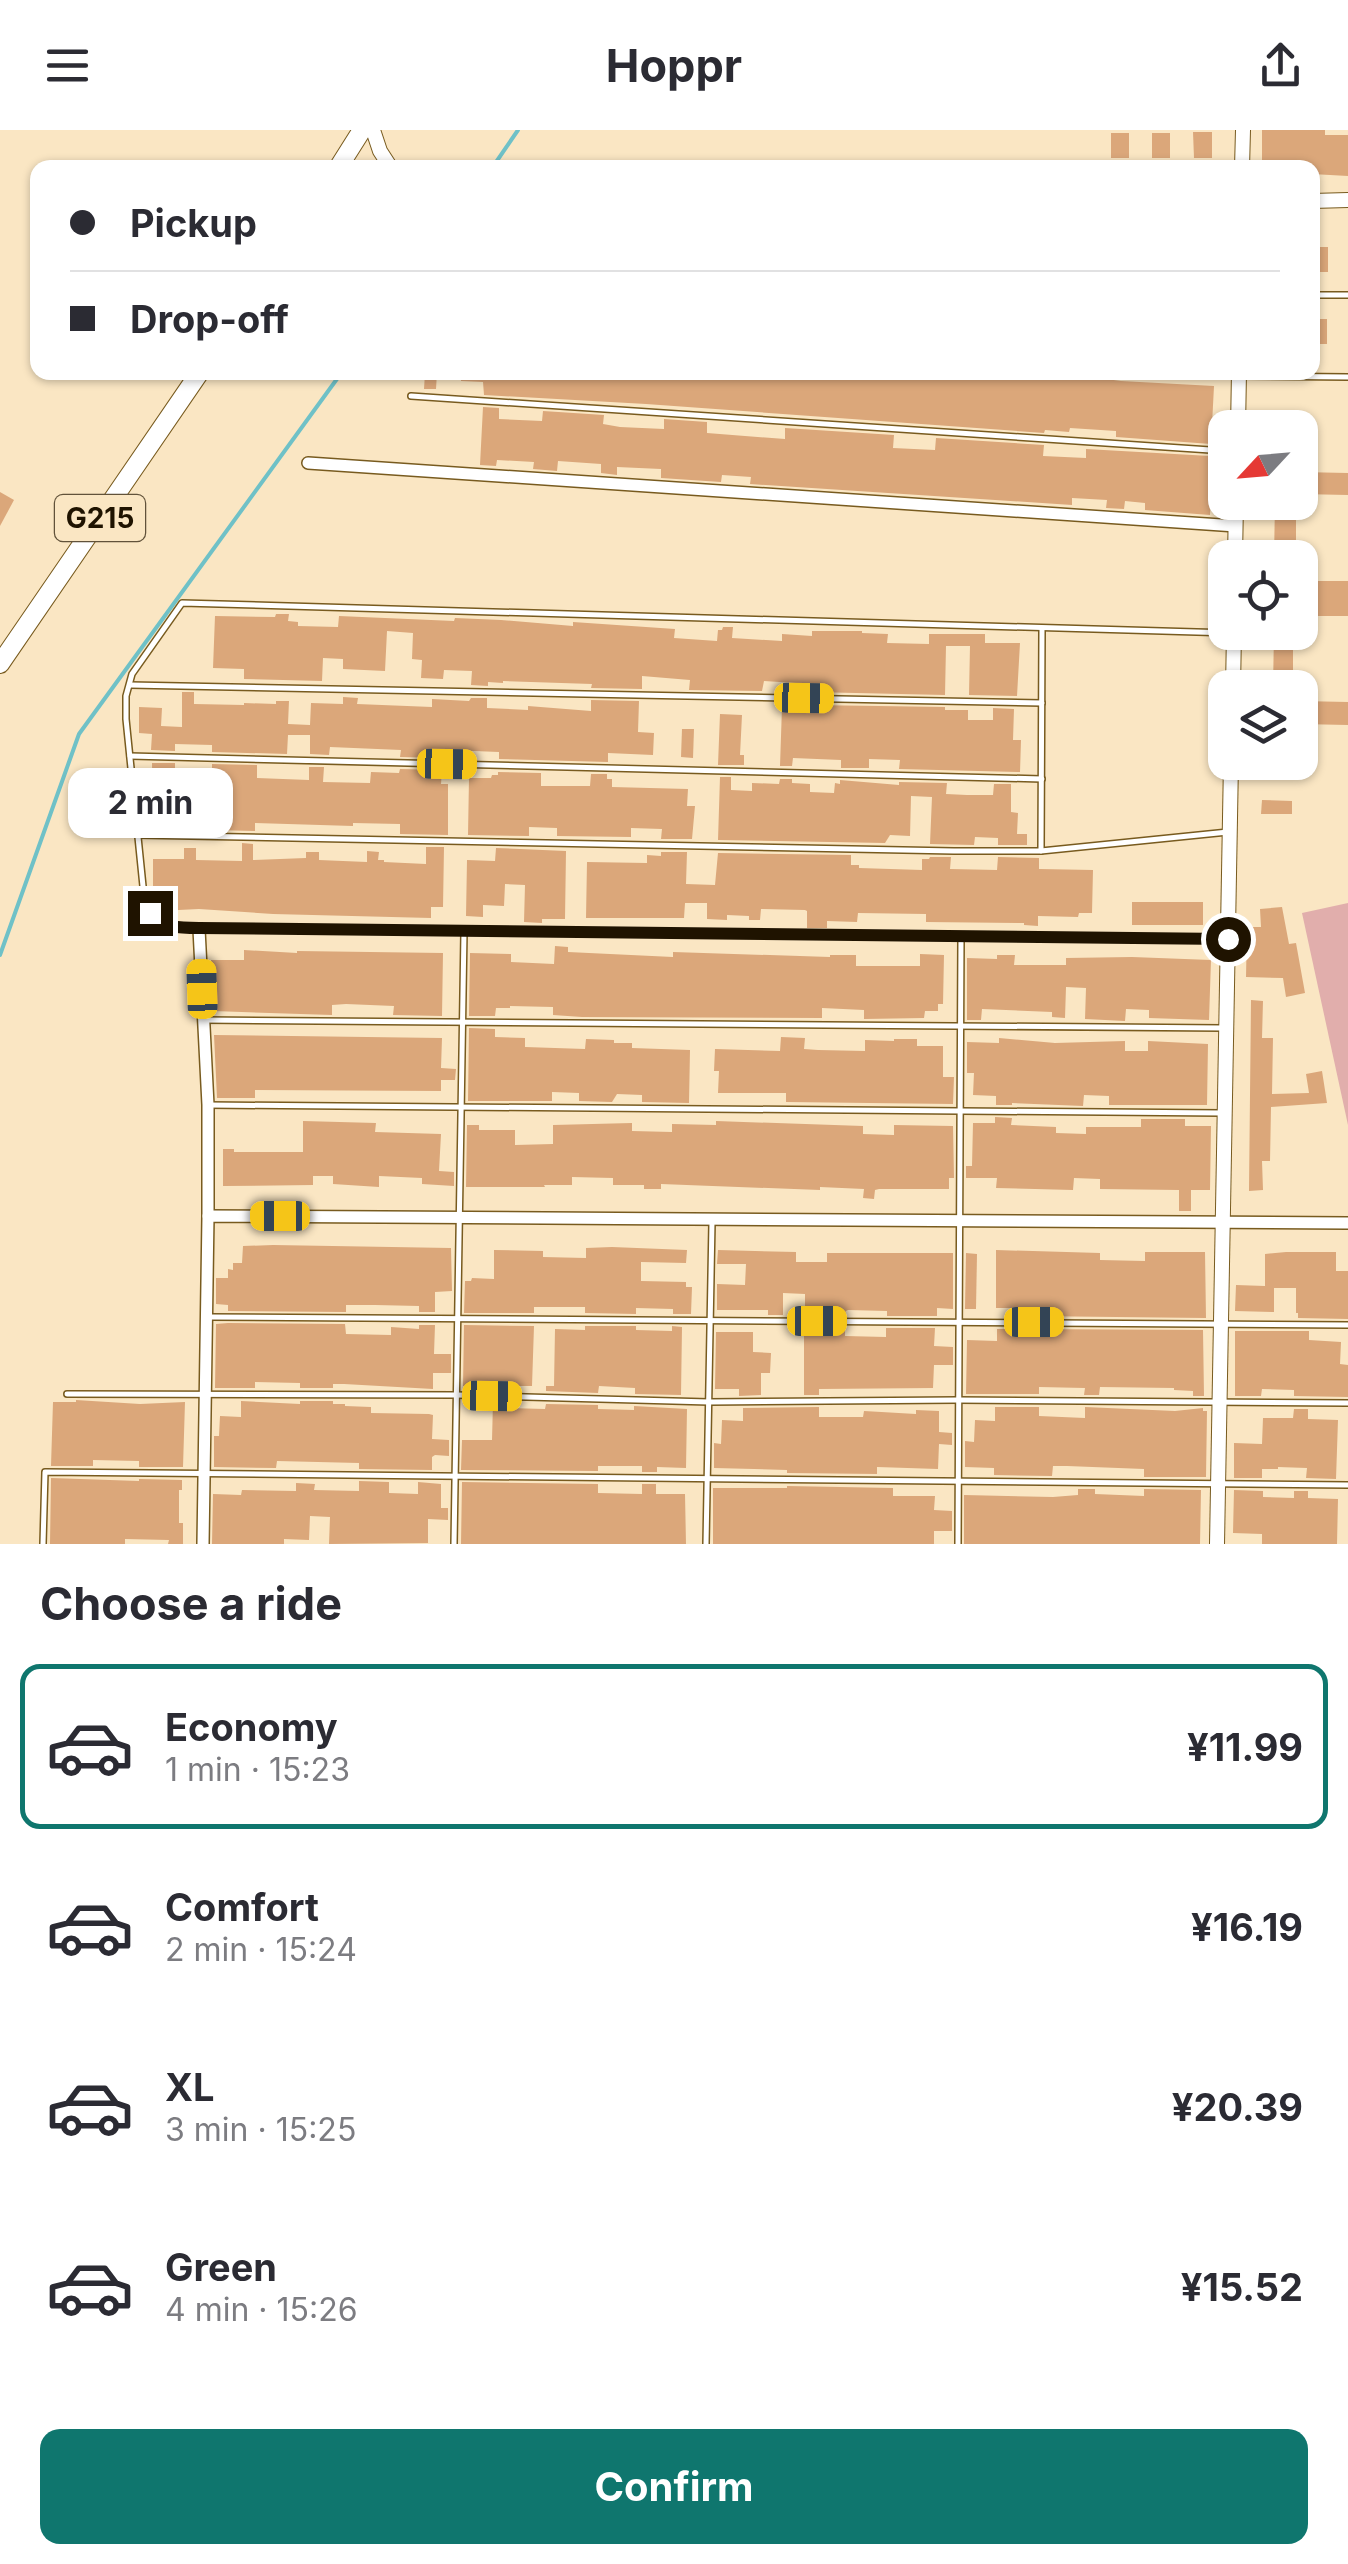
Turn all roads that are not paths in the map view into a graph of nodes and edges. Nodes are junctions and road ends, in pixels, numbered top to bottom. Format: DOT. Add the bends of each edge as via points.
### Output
graph roads {
  1 [pos="362,130"];
  2 [pos="373,130"];
  3 [pos="1243,130"];
  4 [pos="343,160"];
  5 [pos="386,160"];
  6 [pos="1242,160"];
  7 [pos="1348,200"];
  8 [pos="1320,201"];
  9 [pos="1320,295"];
  10 [pos="1348,295"];
  11 [pos="1320,376"];
  12 [pos="1348,377"];
  13 [pos="195,380"];
  14 [pos="1239,380"];
  15 [pos="411,396"];
  16 [pos="1238,410"];
  17 [pos="1208,450"];
  18 [pos="308,463"];
  19 [pos="1236,520"];
  20 [pos="1236,526"];
  21 [pos="1236,540"];
  22 [pos="1042,627"];
  23 [pos="1208,632"];
  24 [pos="0,664"];
  25 [pos="129,685"];
  26 [pos="1042,703"];
  27 [pos="130,756"];
  28 [pos="1042,779"];
  29 [pos="1231,780"];
  30 [pos="1230,832"];
  31 [pos="137,834"];
  32 [pos="1042,851"];
  33 [pos="199,928"];
  34 [pos="464,932"];
  35 [pos="961,937"];
  36 [pos="1228,939"];
  37 [pos="203,1020"];
  38 [pos="462,1021"];
  39 [pos="961,1028"];
  40 [pos="1226,1028"];
  41 [pos="208,1105"];
  42 [pos="461,1105"];
  43 [pos="960,1110"];
  44 [pos="1224,1113"];
  45 [pos="208,1216"];
  46 [pos="459,1216"];
  47 [pos="712,1219"];
  48 [pos="959,1220"];
  49 [pos="1223,1221"];
  50 [pos="1348,1223"];
  51 [pos="206,1317"];
  52 [pos="458,1318"];
  53 [pos="710,1320"];
  54 [pos="958,1322"];
  55 [pos="1221,1323"];
  56 [pos="1348,1325"];
  57 [pos="68,1394"];
  58 [pos="205,1394"];
  59 [pos="456,1395"];
  60 [pos="958,1400"];
  61 [pos="1219,1401"];
  62 [pos="709,1402"];
  63 [pos="1348,1403"];
  64 [pos="204,1474"];
  65 [pos="455,1475"];
  66 [pos="707,1478"];
  67 [pos="958,1480"];
  68 [pos="1218,1485"];
  69 [pos="1348,1485"];
  70 [pos="43,1544"];
  71 [pos="204,1544"];
  72 [pos="454,1544"];
  73 [pos="706,1544"];
  74 [pos="958,1544"];
  75 [pos="1216,1544"];
  1 -- 4 [label="highway"];
  2 -- 5 [label="street"];
  3 -- 6 [label="street"];
  7 -- 8 [label="street"];
  9 -- 10 [label="lane"];
  11 -- 12 [label="lane"];
  13 -- 24 [label="highway, G215"];
  14 -- 16 [label="street"];
  15 -- 17 [label="lane"];
  18 -- 20 [label="street"];
  19 -- 20 [label="street"];
  20 -- 21 [label="street"];
  22 -- 23 [label="lane"];
  22 -- 25 [label="lane" via="182,602"];
  22 -- 26 [label="lane"];
  25 -- 26 [label="lane"];
  25 -- 27 [label="lane"];
  26 -- 28 [label="lane"];
  27 -- 28 [label="lane"];
  27 -- 31 [label="lane"];
  28 -- 32 [label="lane"];
  29 -- 30 [label="street"];
  30 -- 32 [label="lane"];
  30 -- 36 [label="street"];
  31 -- 32 [label="lane"];
  31 -- 33 [label="lane" via="150,913 170,927"];
  33 -- 34 [label="lane"];
  33 -- 37 [label="street"];
  34 -- 35 [label="lane"];
  34 -- 38 [label="lane"];
  35 -- 36 [label="lane"];
  35 -- 39 [label="lane"];
  36 -- 40 [label="street"];
  37 -- 38 [label="lane"];
  37 -- 41 [label="street"];
  38 -- 39 [label="lane"];
  38 -- 42 [label="lane"];
  39 -- 40 [label="lane"];
  39 -- 43 [label="lane"];
  40 -- 44 [label="street"];
  41 -- 42 [label="lane"];
  41 -- 45 [label="street"];
  42 -- 43 [label="lane"];
  42 -- 46 [label="lane"];
  43 -- 44 [label="lane"];
  43 -- 48 [label="lane"];
  44 -- 49 [label="street"];
  45 -- 46 [label="street"];
  45 -- 51 [label="street"];
  46 -- 47 [label="street"];
  46 -- 52 [label="lane"];
  47 -- 48 [label="street"];
  47 -- 53 [label="lane"];
  48 -- 49 [label="street"];
  48 -- 54 [label="lane"];
  49 -- 50 [label="street"];
  49 -- 55 [label="street"];
  51 -- 52 [label="lane"];
  51 -- 58 [label="street"];
  52 -- 53 [label="lane"];
  52 -- 59 [label="lane"];
  53 -- 54 [label="lane"];
  53 -- 62 [label="lane"];
  54 -- 55 [label="lane"];
  54 -- 60 [label="lane"];
  55 -- 56 [label="lane"];
  55 -- 61 [label="street"];
  57 -- 58 [label="lane"];
  58 -- 59 [label="lane"];
  58 -- 64 [label="street"];
  59 -- 62 [label="lane"];
  59 -- 65 [label="lane"];
  60 -- 61 [label="lane"];
  60 -- 62 [label="lane"];
  60 -- 67 [label="lane"];
  61 -- 63 [label="lane"];
  61 -- 68 [label="street"];
  62 -- 66 [label="lane"];
  64 -- 65 [label="lane"];
  64 -- 70 [label="lane" via="45,1472"];
  64 -- 71 [label="street"];
  65 -- 66 [label="lane"];
  65 -- 72 [label="lane"];
  66 -- 67 [label="lane"];
  66 -- 73 [label="lane"];
  67 -- 68 [label="lane"];
  67 -- 74 [label="lane"];
  68 -- 69 [label="lane"];
  68 -- 75 [label="street"];
}
